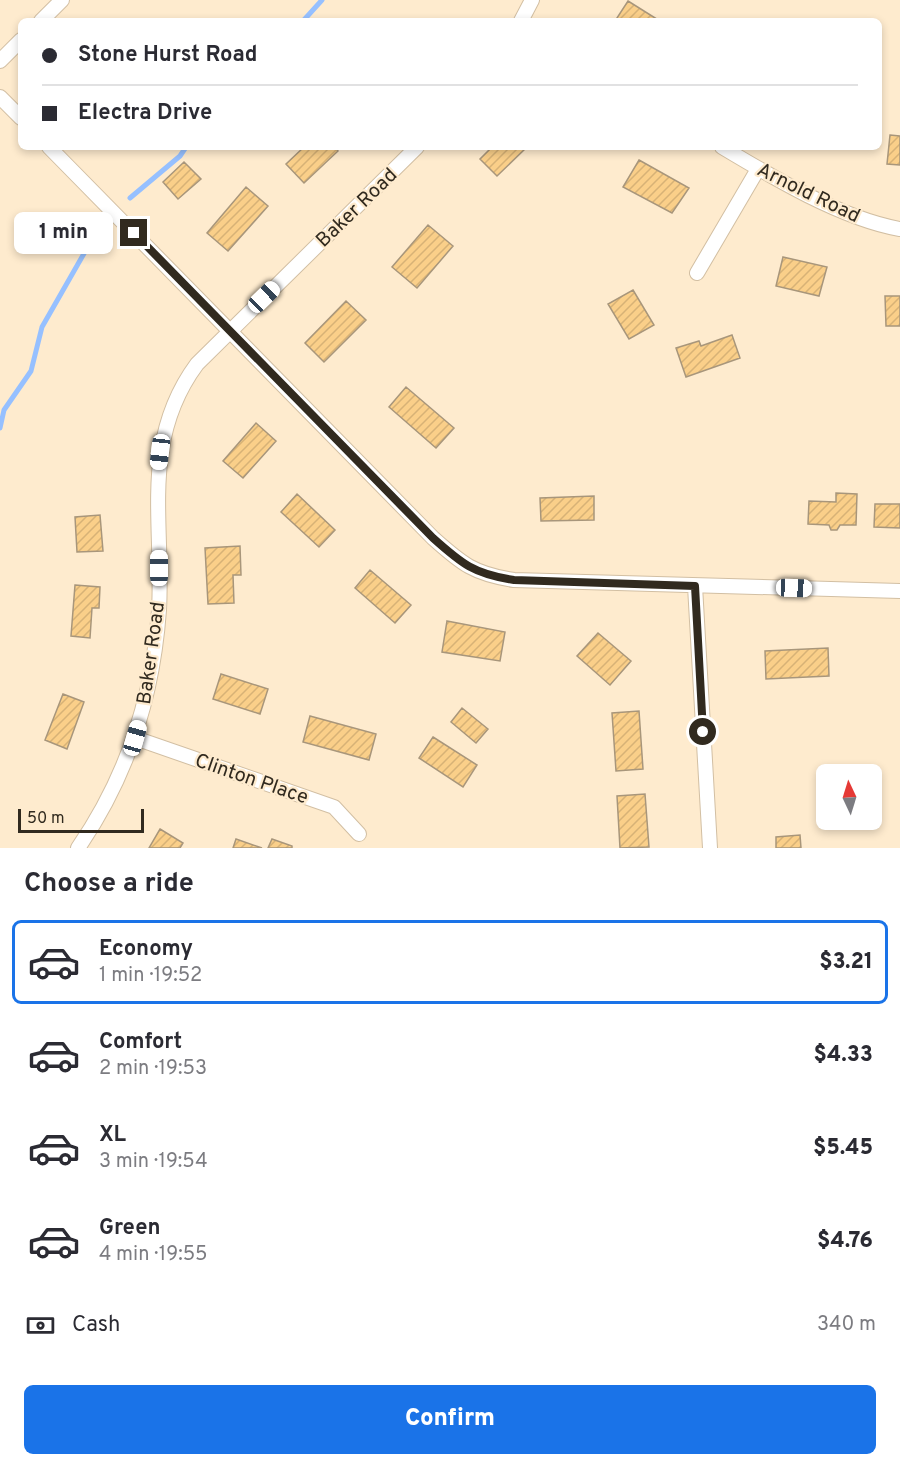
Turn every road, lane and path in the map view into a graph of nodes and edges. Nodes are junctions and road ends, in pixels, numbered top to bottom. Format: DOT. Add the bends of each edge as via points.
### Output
graph roads {
  1 [pos="62,0"];
  2 [pos="532,0"];
  3 [pos="44,18"];
  4 [pos="523,18"];
  5 [pos="18,43"];
  6 [pos="0,61"];
  7 [pos="0,97"];
  8 [pos="18,115"];
  9 [pos="52,150"];
  10 [pos="414,150"];
  11 [pos="727,150"];
  12 [pos="758,169"];
  13 [pos="900,230"];
  14 [pos="697,273"];
  15 [pos="230,331"];
  16 [pos="695,586"];
  17 [pos="900,591"];
  18 [pos="135,738"];
  19 [pos="359,834"];
  20 [pos="78,848"];
  21 [pos="710,848"];
  1 -- 3 [label="street"];
  2 -- 4 [label="street"];
  5 -- 6 [label="street"];
  7 -- 8 [label="street"];
  9 -- 15 [label="street"];
  10 -- 15 [label="street, Baker Road"];
  11 -- 12 [label="street, Arnold Road"];
  12 -- 13 [label="street, Arnold Road" via="835,208"];
  12 -- 14 [label="street"];
  15 -- 16 [label="street" via="457,560 483,574 514,580"];
  15 -- 18 [label="street, Baker Road" via="186,379 162,439 156,641"];
  16 -- 17 [label="street"];
  16 -- 21 [label="street"];
  18 -- 19 [label="street, Clinton Place" via="334,807"];
  18 -- 20 [label="street, Baker Road" via="103,809"];
}
